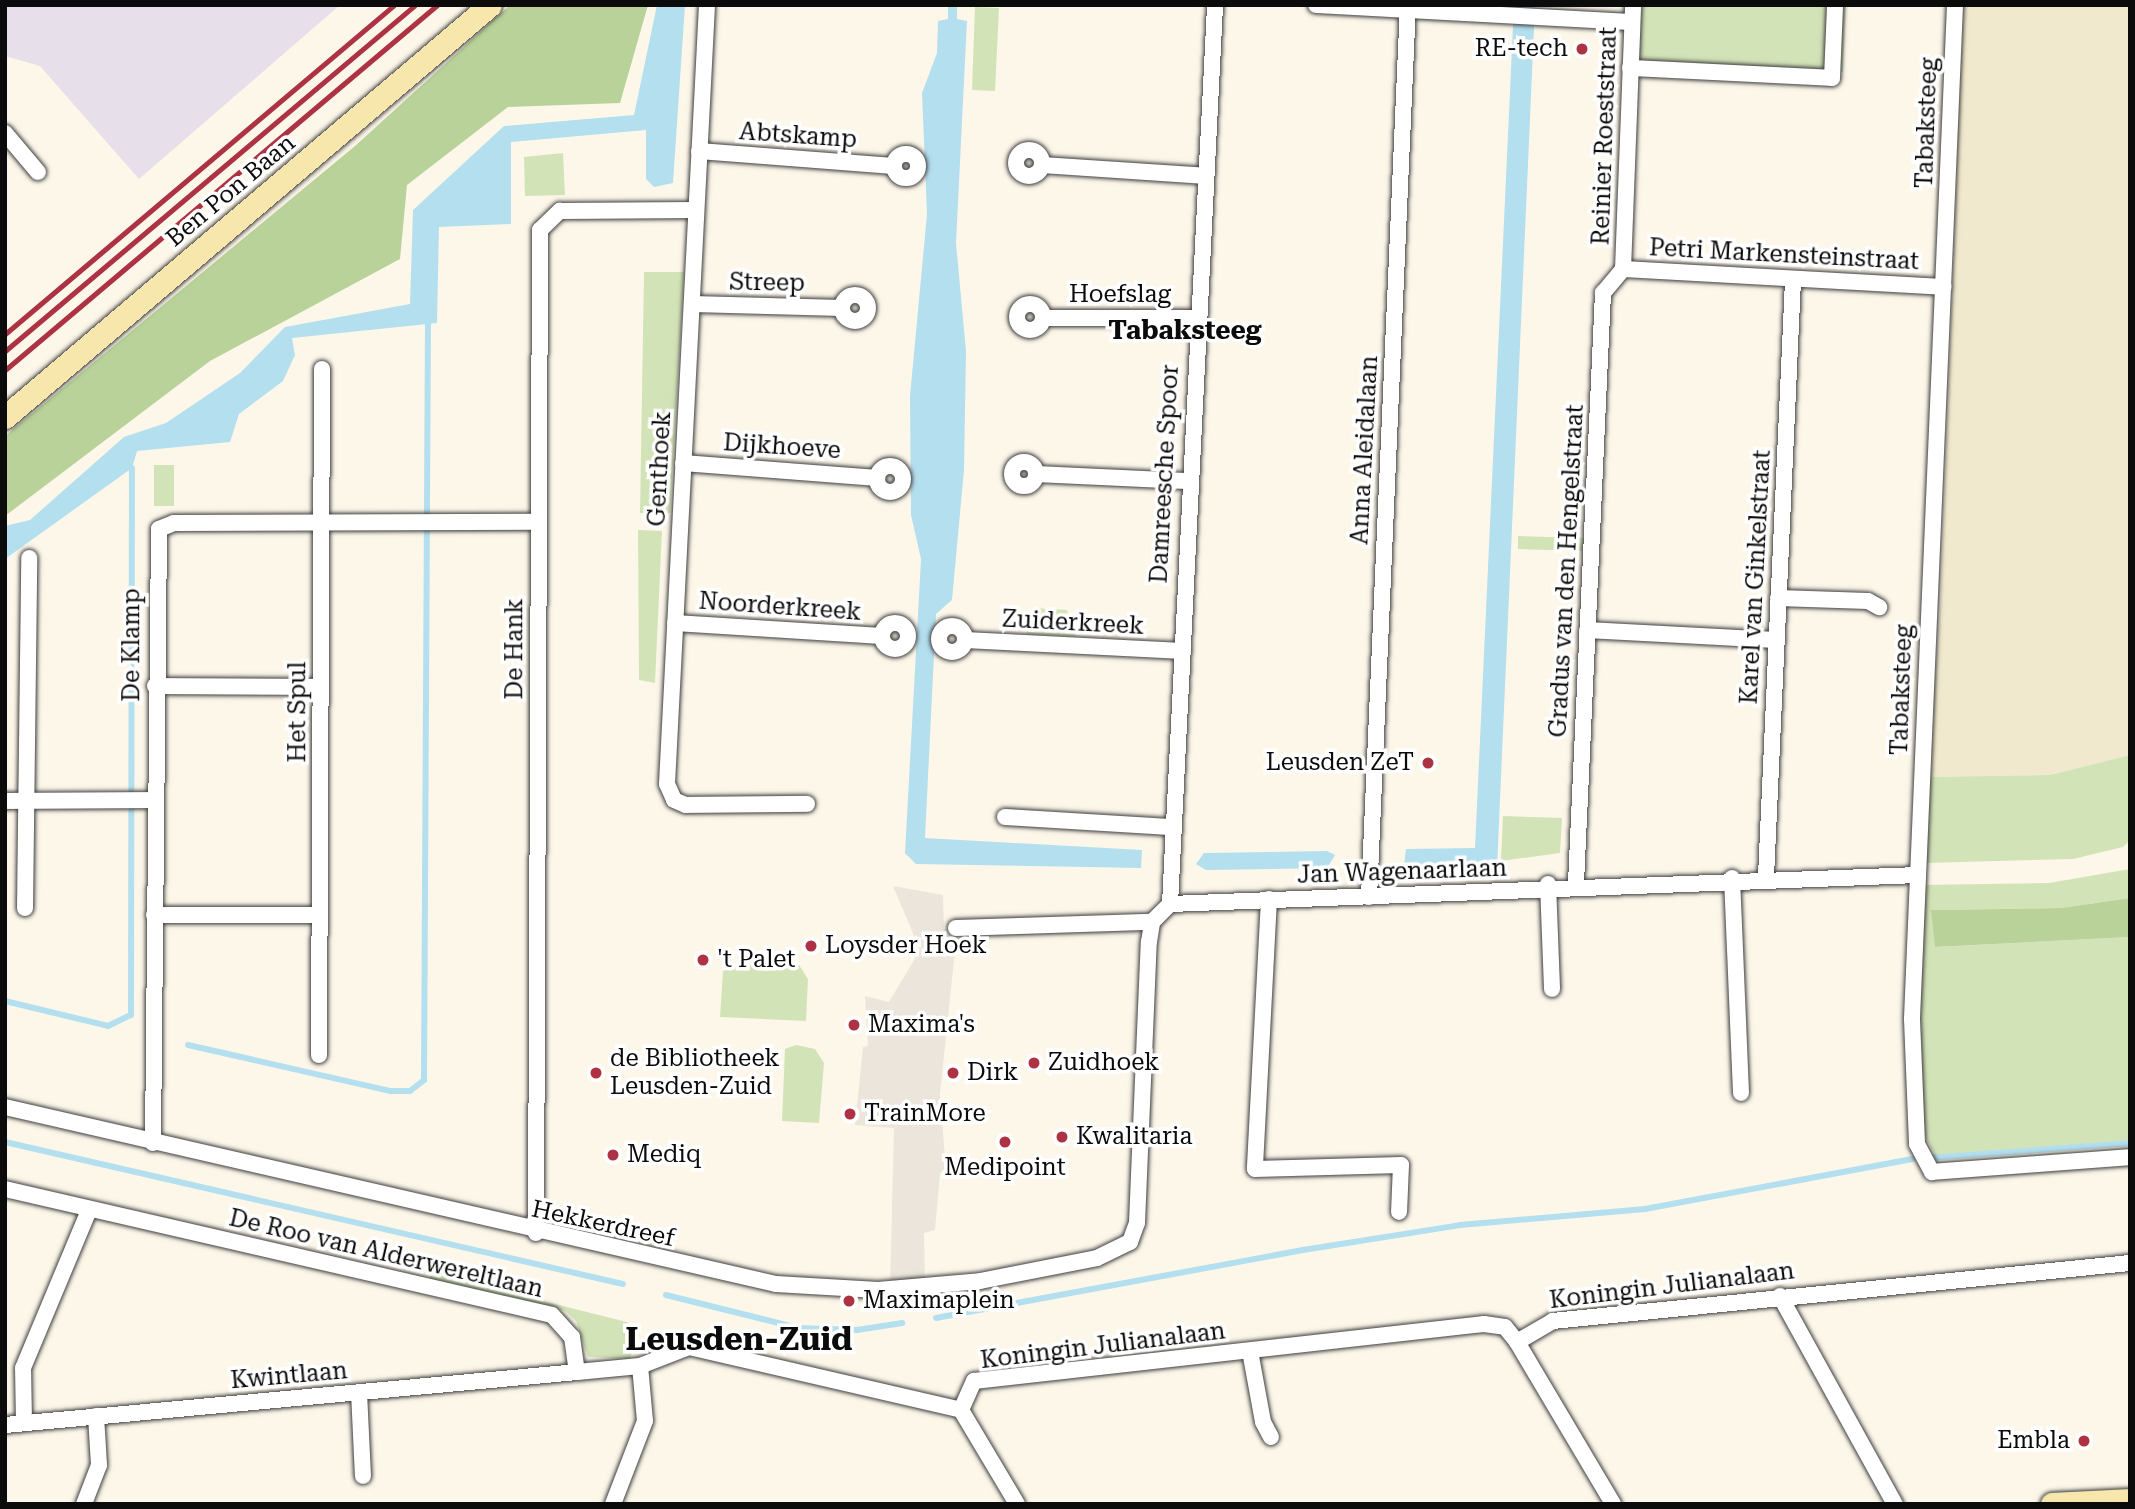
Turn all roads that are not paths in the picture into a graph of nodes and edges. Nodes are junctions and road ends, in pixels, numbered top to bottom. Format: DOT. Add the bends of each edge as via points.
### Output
graph roads {
  1 [pos="490,5"];
  2 [pos="707,5"];
  3 [pos="1215,5"];
  4 [pos="1316,5"];
  5 [pos="1633,5"];
  6 [pos="1835,5"];
  7 [pos="1955,5"];
  8 [pos="1408,8"];
  9 [pos="1632,22"];
  10 [pos="1630,68"];
  11 [pos="5,133"];
  12 [pos="699,151"];
  13 [pos="1042,165"];
  14 [pos="893,166"];
  15 [pos="38,172"];
  16 [pos="1206,176"];
  17 [pos="696,210"];
  18 [pos="1623,269"];
  19 [pos="1793,280"];
  20 [pos="1943,287"];
  21 [pos="692,304"];
  22 [pos="842,308"];
  23 [pos="1044,317"];
  24 [pos="1195,318"];
  25 [pos="322,369"];
  26 [pos="5,417"];
  27 [pos="683,463"];
  28 [pos="1036,474"];
  29 [pos="877,478"];
  30 [pos="1187,481"];
  31 [pos="322,521"];
  32 [pos="538,522"];
  33 [pos="29,558"];
  34 [pos="1778,598"];
  35 [pos="1879,607"];
  36 [pos="676,623"];
  37 [pos="1587,629"];
  38 [pos="881,635"];
  39 [pos="965,640"];
  40 [pos="1776,640"];
  41 [pos="1179,651"];
  42 [pos="155,686"];
  43 [pos="321,687"];
  44 [pos="151,799"];
  45 [pos="5,801"];
  46 [pos="26,801"];
  47 [pos="807,804"];
  48 [pos="1006,817"];
  49 [pos="1170,827"];
  50 [pos="1917,874"];
  51 [pos="1766,877"];
  52 [pos="1732,878"];
  53 [pos="1576,883"];
  54 [pos="1548,884"];
  55 [pos="1369,897"];
  56 [pos="1269,900"];
  57 [pos="1170,904"];
  58 [pos="25,908"];
  59 [pos="154,915"];
  60 [pos="320,915"];
  61 [pos="1152,922"];
  62 [pos="956,928"];
  63 [pos="1552,989"];
  64 [pos="319,1055"];
  65 [pos="1741,1093"];
  66 [pos="5,1107"];
  67 [pos="153,1143"];
  68 [pos="2130,1157"];
  69 [pos="5,1189"];
  70 [pos="89,1210"];
  71 [pos="1399,1212"];
  72 [pos="536,1233"];
  73 [pos="2130,1263"];
  74 [pos="1780,1296"];
  75 [pos="1517,1342"];
  76 [pos="1250,1351"];
  77 [pos="640,1366"];
  78 [pos="577,1372"];
  79 [pos="359,1392"];
  80 [pos="961,1410"];
  81 [pos="96,1416"];
  82 [pos="24,1423"];
  83 [pos="5,1424"];
  84 [pos="1271,1437"];
  85 [pos="363,1476"];
  86 [pos="2130,1500"];
  87 [pos="84,1504"];
  88 [pos="613,1504"];
  89 [pos="1017,1504"];
  90 [pos="1613,1504"];
  91 [pos="1895,1504"];
  92 [pos="2052,1504"];
  1 -- 26 [label="street, Ben Pon Baan"];
  2 -- 12 [label="street, Genthoek"];
  3 -- 16 [label="street, Damreesche Spoor"];
  4 -- 8 [label="street"];
  5 -- 9 [label="street, Reinier Roeststraat"];
  6 -- 10 [label="street" via="1832,78"];
  7 -- 20 [label="street, Tabaksteeg"];
  8 -- 9 [label="street"];
  8 -- 55 [label="street, Anna Aleidalaan"];
  9 -- 10 [label="street, Reinier Roeststraat"];
  10 -- 18 [label="street, Reinier Roeststraat"];
  11 -- 15 [label="street"];
  12 -- 14 [label="street, Abtskamp"];
  12 -- 17 [label="street, Genthoek"];
  13 -- 16 [label="street"];
  16 -- 24 [label="street, Damreesche Spoor"];
  17 -- 21 [label="street, Genthoek"];
  17 -- 32 [label="street, De Hank" via="560,211 543,220"];
  18 -- 19 [label="street, Petri Markensteinstraat"];
  18 -- 37 [label="street, Gradus van den Hengelstraat" via="1603,293"];
  19 -- 20 [label="street, Petri Markensteinstraat"];
  19 -- 34 [label="street, Karel van Ginkelstraat"];
  20 -- 50 [label="street, Tabaksteeg"];
  21 -- 22 [label="street, Streep"];
  21 -- 27 [label="street, Genthoek"];
  23 -- 24 [label="street, Hoefslag"];
  24 -- 30 [label="street, Damreesche Spoor"];
  25 -- 31 [label="street, Het Spul"];
  27 -- 29 [label="street, Dijkhoeve"];
  27 -- 36 [label="street, Genthoek"];
  28 -- 30 [label="street"];
  30 -- 41 [label="street, Damreesche Spoor"];
  31 -- 32 [label="street, De Klamp"];
  31 -- 42 [label="street, De Klamp" via="164,523 156,537"];
  31 -- 43 [label="street, Het Spul"];
  32 -- 72 [label="street, De Hank"];
  33 -- 46 [label="street"];
  34 -- 35 [label="street" via="1868,601"];
  34 -- 40 [label="street, Karel van Ginkelstraat"];
  36 -- 38 [label="street, Noorderkreek"];
  36 -- 47 [label="street, Genthoek" via="667,783 674,800"];
  37 -- 40 [label="street"];
  37 -- 53 [label="street, Gradus van den Hengelstraat"];
  39 -- 41 [label="street, Zuiderkreek"];
  40 -- 51 [label="street, Karel van Ginkelstraat"];
  41 -- 49 [label="street, Damreesche Spoor"];
  42 -- 43 [label="street"];
  42 -- 44 [label="street, De Klamp"];
  43 -- 60 [label="street, Het Spul"];
  44 -- 46 [label="street"];
  44 -- 59 [label="street, De Klamp"];
  45 -- 46 [label="street"];
  46 -- 58 [label="street"];
  48 -- 49 [label="street"];
  49 -- 57 [label="street, Damreesche Spoor"];
  50 -- 51 [label="street, Jan Wagenaarlaan"];
  50 -- 68 [label="street, Tabaksteeg" via="1912,1089 1924,1167 1936,1172"];
  51 -- 52 [label="street, Jan Wagenaarlaan"];
  52 -- 53 [label="street, Jan Wagenaarlaan"];
  52 -- 65 [label="street"];
  53 -- 54 [label="street, Jan Wagenaarlaan"];
  54 -- 55 [label="street, Jan Wagenaarlaan" via="1510,894"];
  54 -- 63 [label="street"];
  55 -- 56 [label="street, Jan Wagenaarlaan"];
  56 -- 57 [label="street, Jan Wagenaarlaan"];
  56 -- 71 [label="street" via="1255,1169 1401,1165"];
  57 -- 61 [label="street"];
  59 -- 60 [label="street"];
  59 -- 67 [label="street, De Klamp"];
  60 -- 64 [label="street, Het Spul"];
  61 -- 62 [label="street"];
  61 -- 72 [label="street, Hekkerdreef" via="1137,1223 1130,1242 1115,1253 980,1281 878,1290 776,1284"];
  66 -- 67 [label="street, Hekkerdreef"];
  67 -- 72 [label="street, Hekkerdreef"];
  69 -- 70 [label="street, De Roo van Alderwereltlaan"];
  70 -- 78 [label="street, De Roo van Alderwereltlaan" via="552,1315 572,1338"];
  70 -- 82 [label="street" via="23,1368"];
  73 -- 74 [label="street, Koningin Julianalaan"];
  74 -- 75 [label="street, Koningin Julianalaan" via="1553,1321"];
  74 -- 91 [label="street"];
  75 -- 76 [label="street, Koningin Julianalaan" via="1505,1327 1485,1324"];
  75 -- 90 [label="street"];
  76 -- 80 [label="street, Koningin Julianalaan" via="974,1381"];
  76 -- 84 [label="street"];
  77 -- 78 [label="street"];
  77 -- 80 [label="street" via="689,1348"];
  77 -- 88 [label="street" via="645,1421"];
  78 -- 79 [label="street, Kwintlaan"];
  79 -- 81 [label="street, Kwintlaan"];
  79 -- 85 [label="street"];
  80 -- 89 [label="street"];
  81 -- 82 [label="street, Kwintlaan"];
  81 -- 87 [label="street" via="99,1465"];
  82 -- 83 [label="street, Kwintlaan"];
  86 -- 92 [label="street"];
}
